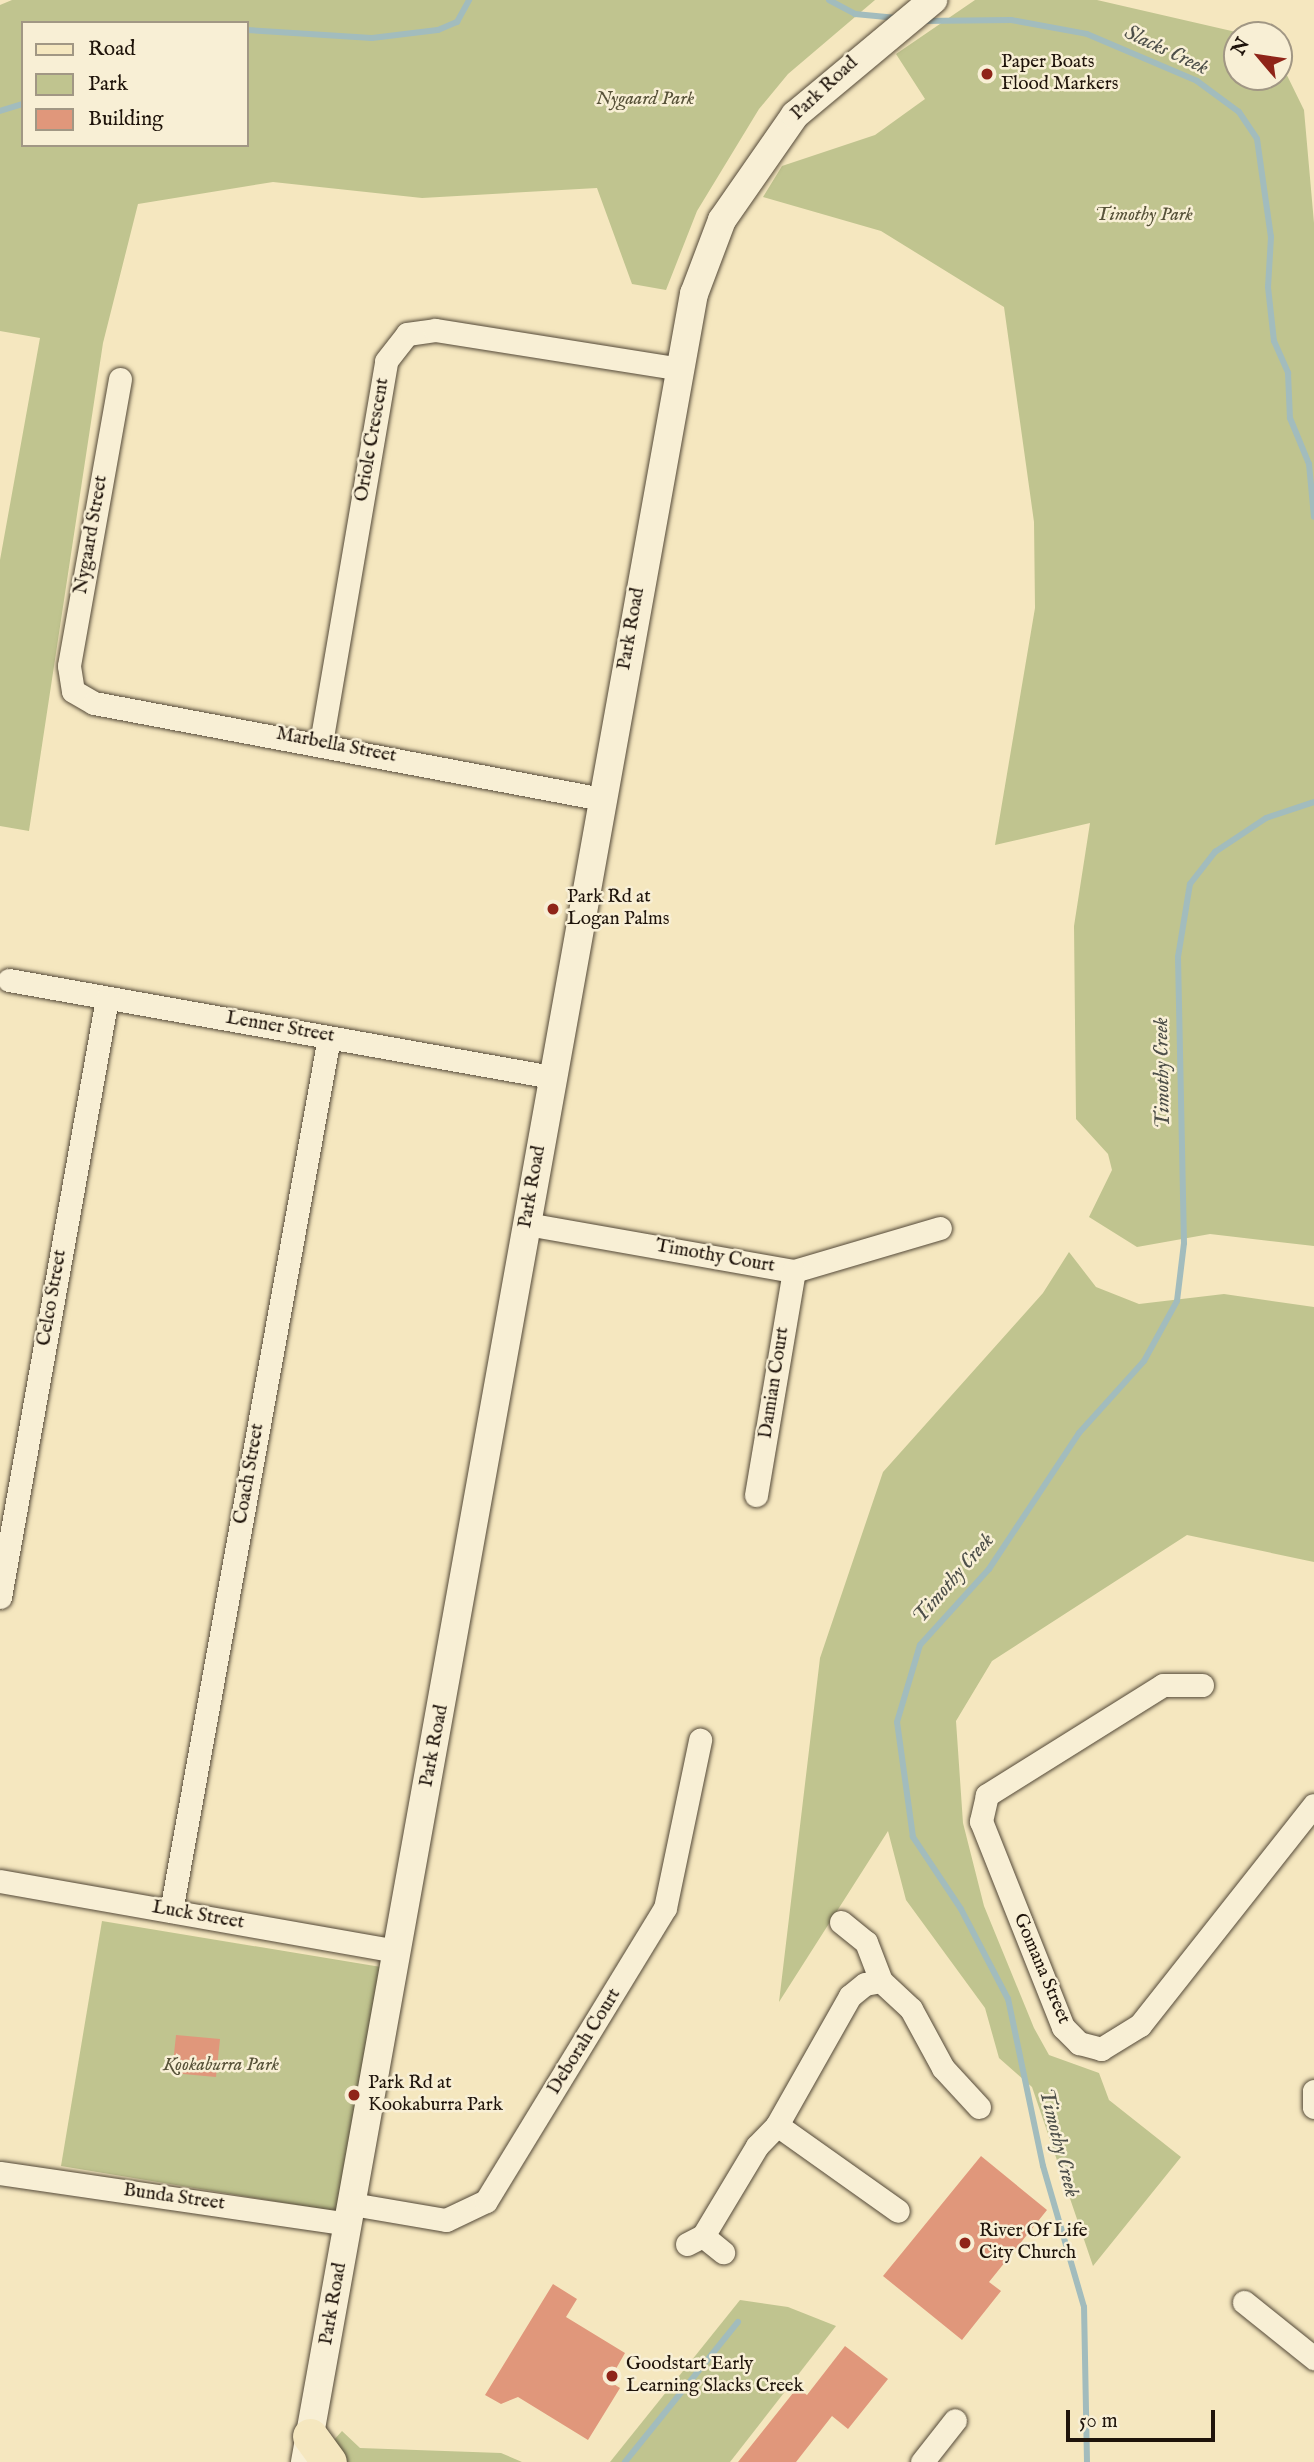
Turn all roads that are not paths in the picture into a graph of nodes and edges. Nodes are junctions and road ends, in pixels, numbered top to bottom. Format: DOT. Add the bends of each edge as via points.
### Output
graph roads {
  1 [pos="933,0"];
  2 [pos="681,369"];
  3 [pos="120,379"];
  4 [pos="72,691"];
  5 [pos="321,743"];
  6 [pos="602,799"];
  7 [pos="9,980"];
  8 [pos="107,999"];
  9 [pos="329,1037"];
  10 [pos="552,1077"];
  11 [pos="527,1224"];
  12 [pos="940,1228"];
  13 [pos="794,1271"];
  14 [pos="756,1495"];
  15 [pos="0,1597"];
  16 [pos="1202,1685"];
  17 [pos="700,1740"];
  18 [pos="1314,1805"];
  19 [pos="0,1881"];
  20 [pos="171,1911"];
  21 [pos="841,1922"];
  22 [pos="396,1951"];
  23 [pos="881,1981"];
  24 [pos="1314,2091"];
  25 [pos="979,2107"];
  26 [pos="1314,2107"];
  27 [pos="777,2125"];
  28 [pos="0,2173"];
  29 [pos="898,2211"];
  30 [pos="350,2214"];
  31 [pos="723,2252"];
  32 [pos="1244,2302"];
  33 [pos="1314,2358"];
  34 [pos="955,2420"];
  35 [pos="315,2453"];
  36 [pos="922,2462"];
  1 -- 2 [label="street, Park Road" via="795,114 722,220 694,294"];
  2 -- 5 [label="street, Oriole Crescent" via="435,330 407,334 386,361"];
  2 -- 6 [label="street, Park Road"];
  3 -- 4 [label="street, Nygaard Street" via="69,666"];
  4 -- 5 [label="street, Marbella Street" via="94,703"];
  5 -- 6 [label="street, Marbella Street"];
  6 -- 10 [label="street, Park Road"];
  7 -- 8 [label="street, Lenner Street"];
  8 -- 9 [label="street, Lenner Street"];
  8 -- 15 [label="street, Celco Street"];
  9 -- 10 [label="street, Lenner Street"];
  9 -- 20 [label="street, Coach Street"];
  10 -- 11 [label="street, Park Road"];
  11 -- 13 [label="street, Timothy Court"];
  11 -- 22 [label="street, Park Road"];
  12 -- 13 [label="street, Timothy Court"];
  13 -- 14 [label="street, Damian Court"];
  16 -- 18 [label="street, Gomana Street" via="1163,1685 987,1795 981,1821 1063,2027 1079,2043 1101,2049 1140,2025"];
  17 -- 30 [label="street, Deborah Court" via="666,1908 486,2201 446,2220"];
  19 -- 20 [label="street, Luck Street"];
  20 -- 22 [label="street, Luck Street"];
  21 -- 23 [label="street" via="866,1942"];
  22 -- 30 [label="street, Park Road"];
  23 -- 25 [label="street" via="911,2009 943,2068"];
  23 -- 27 [label="street" via="850,1996"];
  24 -- 26 [label="street"];
  27 -- 29 [label="street"];
  27 -- 31 [label="street" via="757,2146 695,2240"];
  28 -- 30 [label="street, Bunda Street"];
  30 -- 35 [label="street, Park Road"];
  32 -- 33 [label="street"];
  34 -- 36 [label="street"];
}
